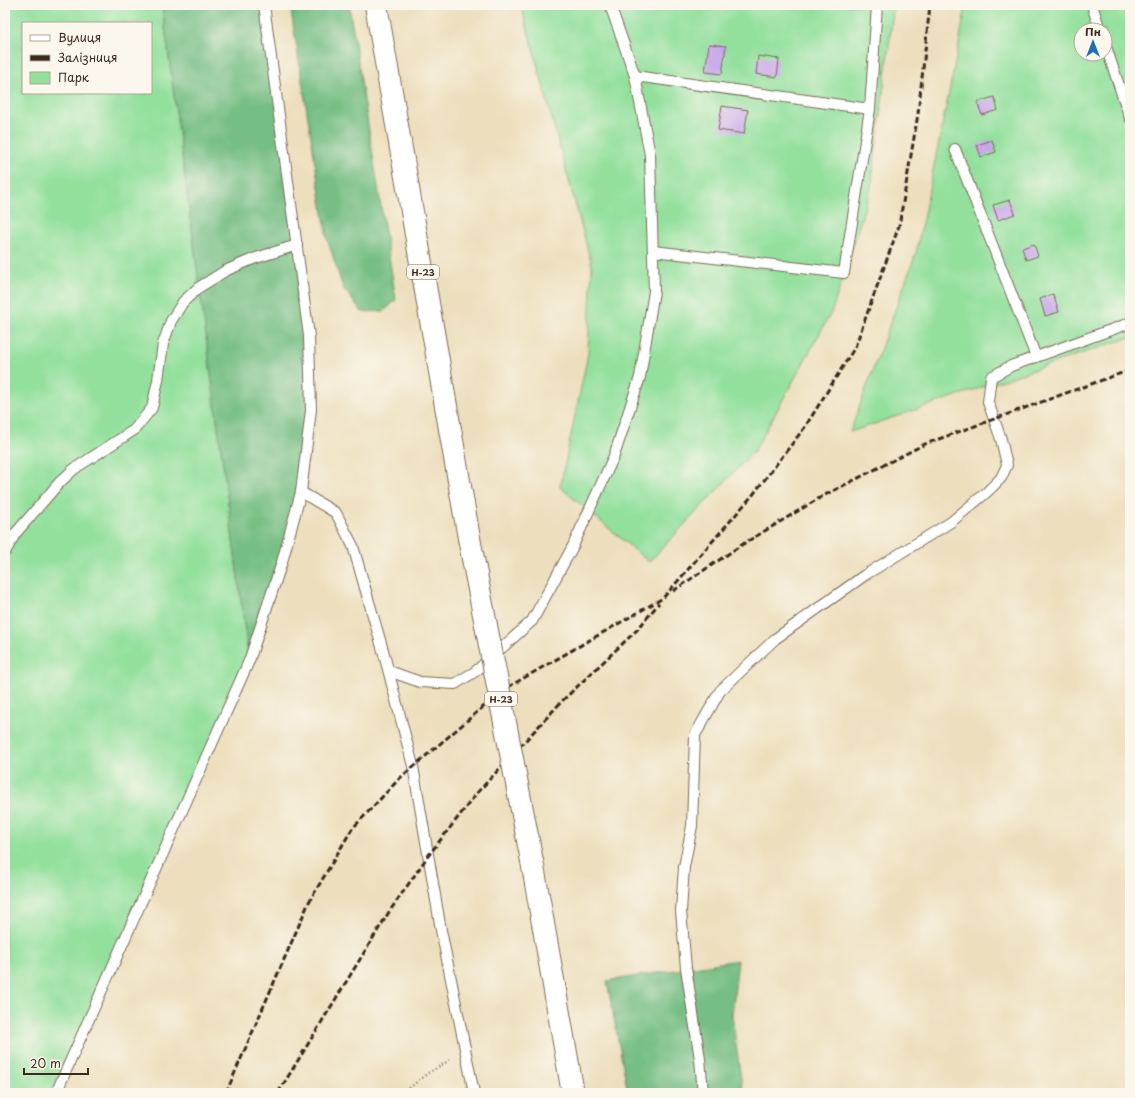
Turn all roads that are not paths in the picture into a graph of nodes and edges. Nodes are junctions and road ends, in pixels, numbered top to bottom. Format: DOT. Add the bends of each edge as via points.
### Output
graph roads {
  1 [pos="264,5"];
  2 [pos="376,5"];
  3 [pos="610,5"];
  4 [pos="877,5"];
  5 [pos="1092,5"];
  6 [pos="1097,22"];
  7 [pos="1111,62"];
  8 [pos="635,76"];
  9 [pos="870,108"];
  10 [pos="1130,118"];
  11 [pos="955,149"];
  12 [pos="297,245"];
  13 [pos="653,251"];
  14 [pos="1130,323"];
  15 [pos="1036,357"];
  16 [pos="301,492"];
  17 [pos="5,552"];
  18 [pos="389,672"];
  19 [pos="56,1093"];
  20 [pos="474,1093"];
  21 [pos="573,1093"];
  22 [pos="702,1093"];
  1 -- 12 [label="lane"];
  2 -- 21 [label="main road, Н-23, bridge" via="469,538 532,861"];
  3 -- 8 [label="lane"];
  4 -- 9 [label="lane"];
  5 -- 6 [label="lane"];
  7 -- 10 [label="lane"];
  8 -- 9 [label="lane"];
  8 -- 13 [label="lane" via="650,156"];
  9 -- 13 [label="lane" via="844,273"];
  11 -- 15 [label="lane"];
  12 -- 16 [label="lane" via="309,336 311,402"];
  12 -- 17 [label="lane" via="225,271 198,288 183,302 171,321 163,344 152,408 134,430 74,469 59,483 15,534"];
  13 -- 18 [label="lane" via="654,291 640,377 614,456 572,548 532,621 476,671 455,684 420,682"];
  14 -- 15 [label="lane"];
  15 -- 22 [label="lane" via="990,377 988,402 1007,465 1001,478 950,522 865,575 776,638 720,691 696,735 692,826 684,867 681,910"];
  16 -- 18 [label="lane" via="336,513 353,546"];
  16 -- 19 [label="lane" via="282,562 249,662"];
  18 -- 20 [label="lane" via="413,766 441,930"];
}
